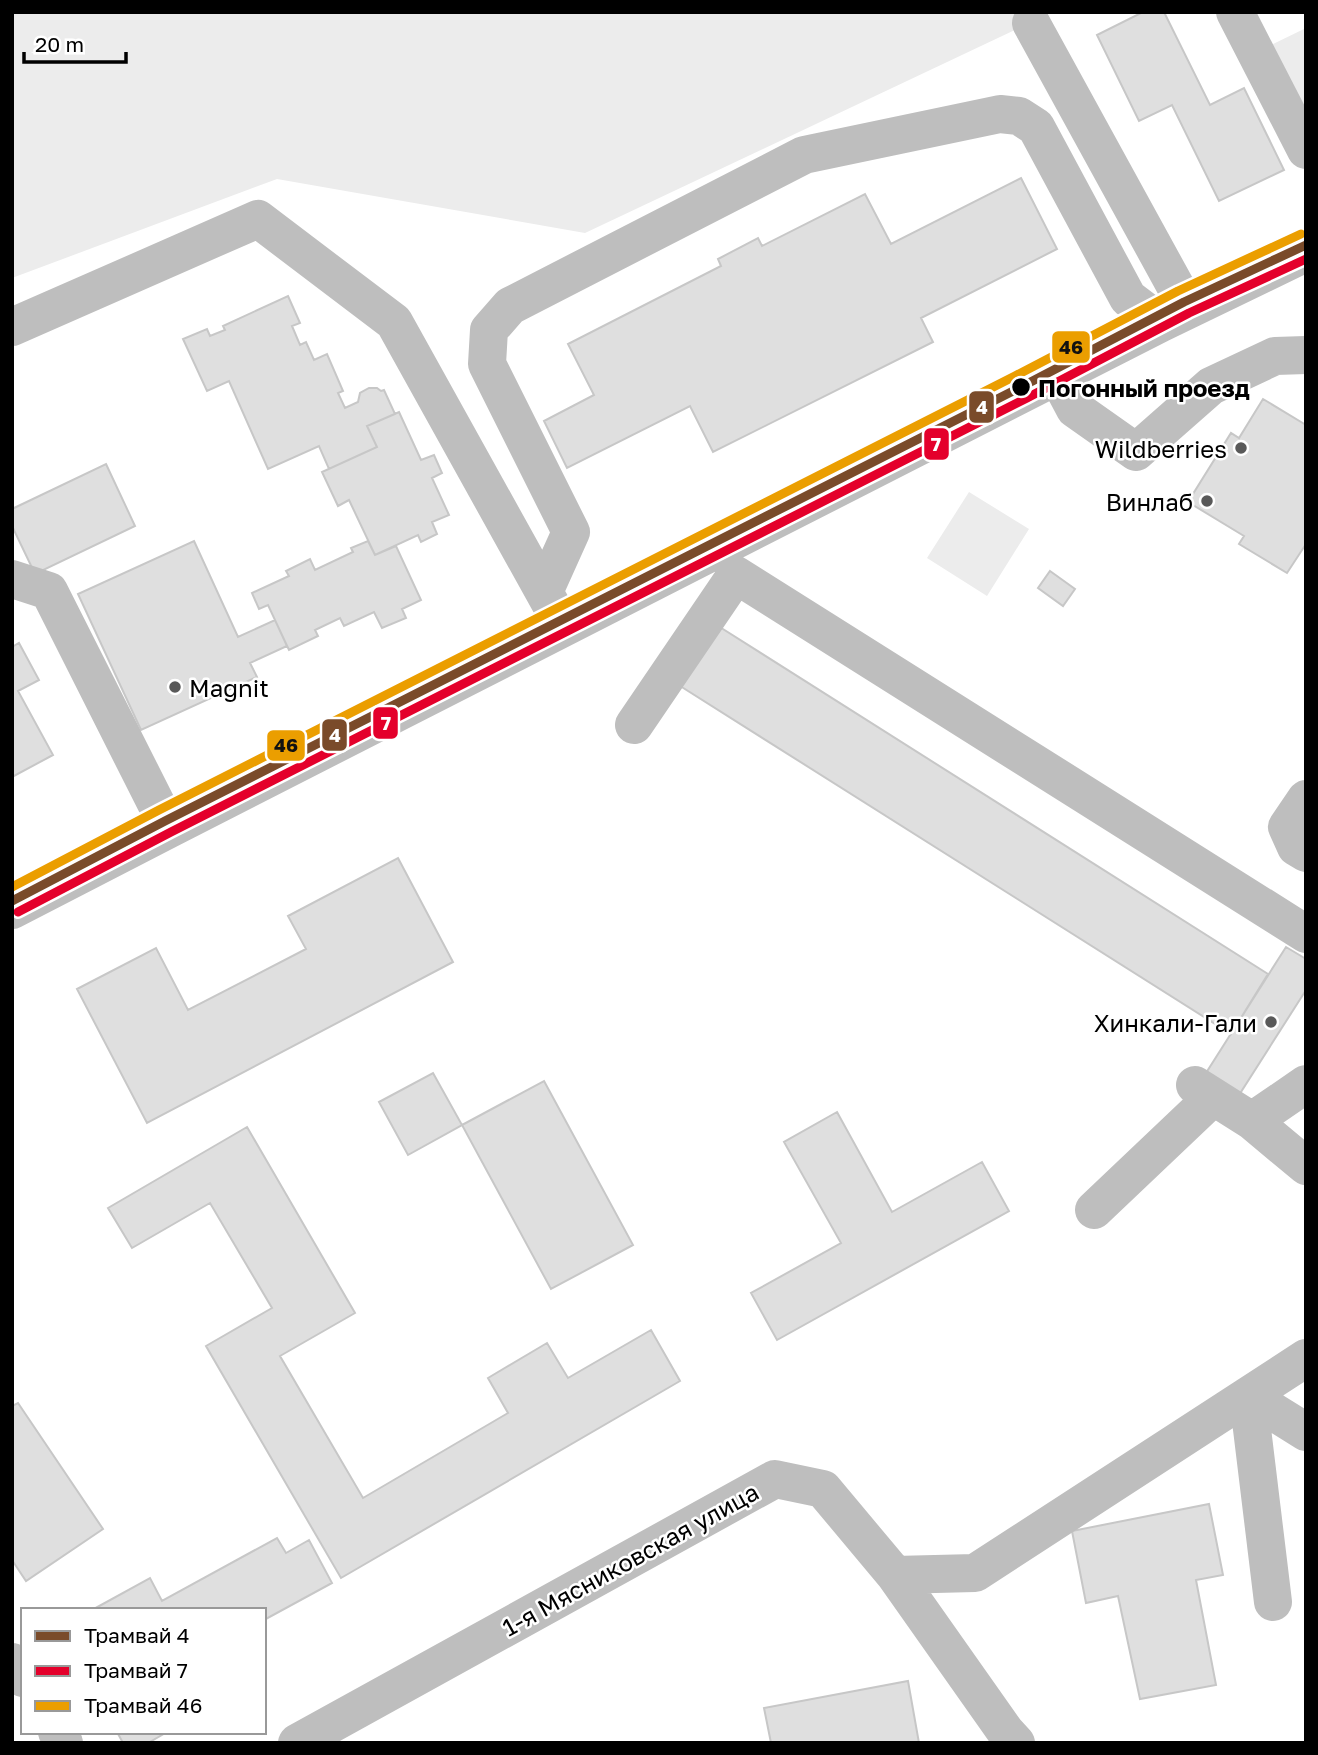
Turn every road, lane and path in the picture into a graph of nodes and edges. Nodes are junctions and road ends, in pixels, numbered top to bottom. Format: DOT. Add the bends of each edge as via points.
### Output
graph roads {
  1 [pos="1236,12"];
  2 [pos="1031,23"];
  3 [pos="1306,150"];
  4 [pos="1306,253"];
  5 [pos="1174,316"];
  6 [pos="12,327"];
  7 [pos="1306,355"];
  8 [pos="1058,377"];
  9 [pos="12,579"];
  10 [pos="544,592"];
  11 [pos="564,628"];
  12 [pos="634,724"];
  13 [pos="1306,799"];
  14 [pos="169,829"];
  15 [pos="1306,853"];
  16 [pos="12,910"];
  17 [pos="1306,934"];
  18 [pos="1306,1084"];
  19 [pos="1252,1121"];
  20 [pos="1306,1166"];
  21 [pos="1094,1210"];
  22 [pos="1306,1358"];
  23 [pos="1248,1396"];
  24 [pos="1306,1432"];
  25 [pos="895,1575"];
  26 [pos="1273,1602"];
  27 [pos="297,1743"];
  28 [pos="1016,1743"];
  1 -- 3 [label="street"];
  2 -- 5 [label="street"];
  4 -- 5 [label="street"];
  5 -- 8 [label="street"];
  5 -- 10 [label="street" via="1128,298 1036,127 1019,116 1000,114 804,155 510,306 489,330 487,364 571,532"];
  6 -- 10 [label="street" via="258,219 394,323"];
  7 -- 8 [label="street" via="1275,356 1211,386 1136,452 1076,410"];
  8 -- 11 [label="street"];
  9 -- 14 [label="street" via="49,591"];
  10 -- 11 [label="street"];
  11 -- 14 [label="street"];
  12 -- 17 [label="street" via="736,575"];
  13 -- 15 [label="street" via="1287,827 1296,847"];
  14 -- 16 [label="street"];
  18 -- 19 [label="street"];
  19 -- 20 [label="street"];
  19 -- 21 [label="street" via="1204,1091"];
  22 -- 23 [label="street"];
  23 -- 24 [label="street"];
  23 -- 25 [label="street" via="975,1573"];
  23 -- 26 [label="street"];
  25 -- 27 [label="street, 1-я Мясниковская улица" via="823,1489 775,1479"];
  25 -- 28 [label="street, 1-я Мясниковская улица"];
}
